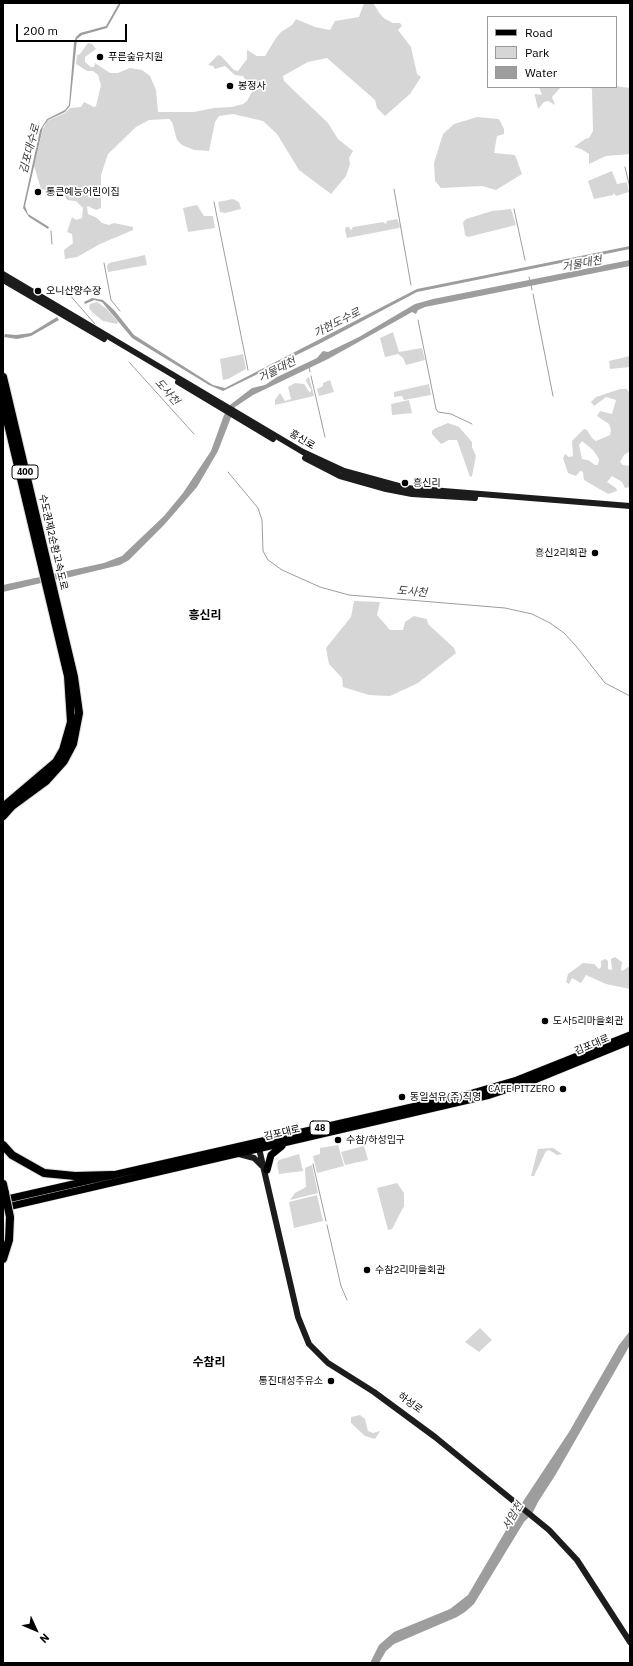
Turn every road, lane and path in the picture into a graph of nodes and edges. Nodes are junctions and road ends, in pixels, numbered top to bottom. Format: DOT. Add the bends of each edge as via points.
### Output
graph roads {
  1 [pos="3,274"];
  2 [pos="3,280"];
  3 [pos="12,282"];
  4 [pos="3,376"];
  5 [pos="3,403"];
  6 [pos="223,407"];
  7 [pos="237,415"];
  8 [pos="630,506"];
  9 [pos="630,510"];
  10 [pos="45,567"];
  11 [pos="51,592"];
  12 [pos="3,807"];
  13 [pos="3,816"];
  14 [pos="630,1035"];
  15 [pos="630,1041"];
  16 [pos="291,1141"];
  17 [pos="3,1145"];
  18 [pos="260,1145"];
  19 [pos="238,1154"];
  20 [pos="265,1170"];
  21 [pos="112,1175"];
  22 [pos="3,1184"];
  23 [pos="4,1199"];
  24 [pos="3,1208"];
  25 [pos="8,1217"];
  26 [pos="3,1247"];
  27 [pos="3,1259"];
  28 [pos="537,1518"];
  29 [pos="630,1637"];
  30 [pos="630,1642"];
  1 -- 3 [label="main road, 흥신로"];
  2 -- 3 [label="main road, 흥신로"];
  3 -- 6 [label="main road, 흥신로" via="27,288"];
  3 -- 6 [label="main road, 흥신로" via="20,290"];
  4 -- 10 [label="highway, 수도권제2순환고속도로 / 400"];
  5 -- 10 [label="highway, 수도권제2순환고속도로 / 400"];
  6 -- 7 [label="main road, 흥신로"];
  7 -- 8 [label="main road, 흥신로" via="320,461 392,486"];
  7 -- 9 [label="main road, 흥신로" via="316,465 346,478 386,489 412,494"];
  10 -- 11 [label="highway, 수도권제2순환고속도로 / 400"];
  11 -- 12 [label="highway, 수도권제2순환고속도로 / 400" via="68,676 71,722 63,750 56,762"];
  11 -- 13 [label="highway, 수도권제2순환고속도로 / 400" via="77,691 79,713 73,744 64,761 46,781 12,806"];
  14 -- 18 [label="main road, 김포대로 / 48" via="502,1085"];
  15 -- 16 [label="main road, 김포대로 / 48" via="511,1089"];
  16 -- 18 [label="main road, 김포대로 / 48"];
  16 -- 20 [label="main road" via="272,1152"];
  17 -- 21 [label="highway" via="12,1155 44,1173 76,1176"];
  18 -- 19 [label="main road, 김포대로 / 48"];
  18 -- 20 [label="main road, 하성로"];
  18 -- 21 [label="main road, 김포대로 / 48"];
  19 -- 20 [label="main road" via="254,1158"];
  19 -- 24 [label="main road, 김포대로 / 48"];
  20 -- 28 [label="main road, 하성로" via="300,1316 311,1343 330,1361 377,1391 427,1428"];
  21 -- 23 [label="main road, 김포대로 / 48"];
  22 -- 23 [label="highway"];
  23 -- 25 [label="highway, bridge"];
  25 -- 26 [label="highway"];
  25 -- 27 [label="highway" via="9,1240"];
  28 -- 29 [label="main road" via="560,1537 579,1559"];
  28 -- 30 [label="main road" via="577,1560"];
}
